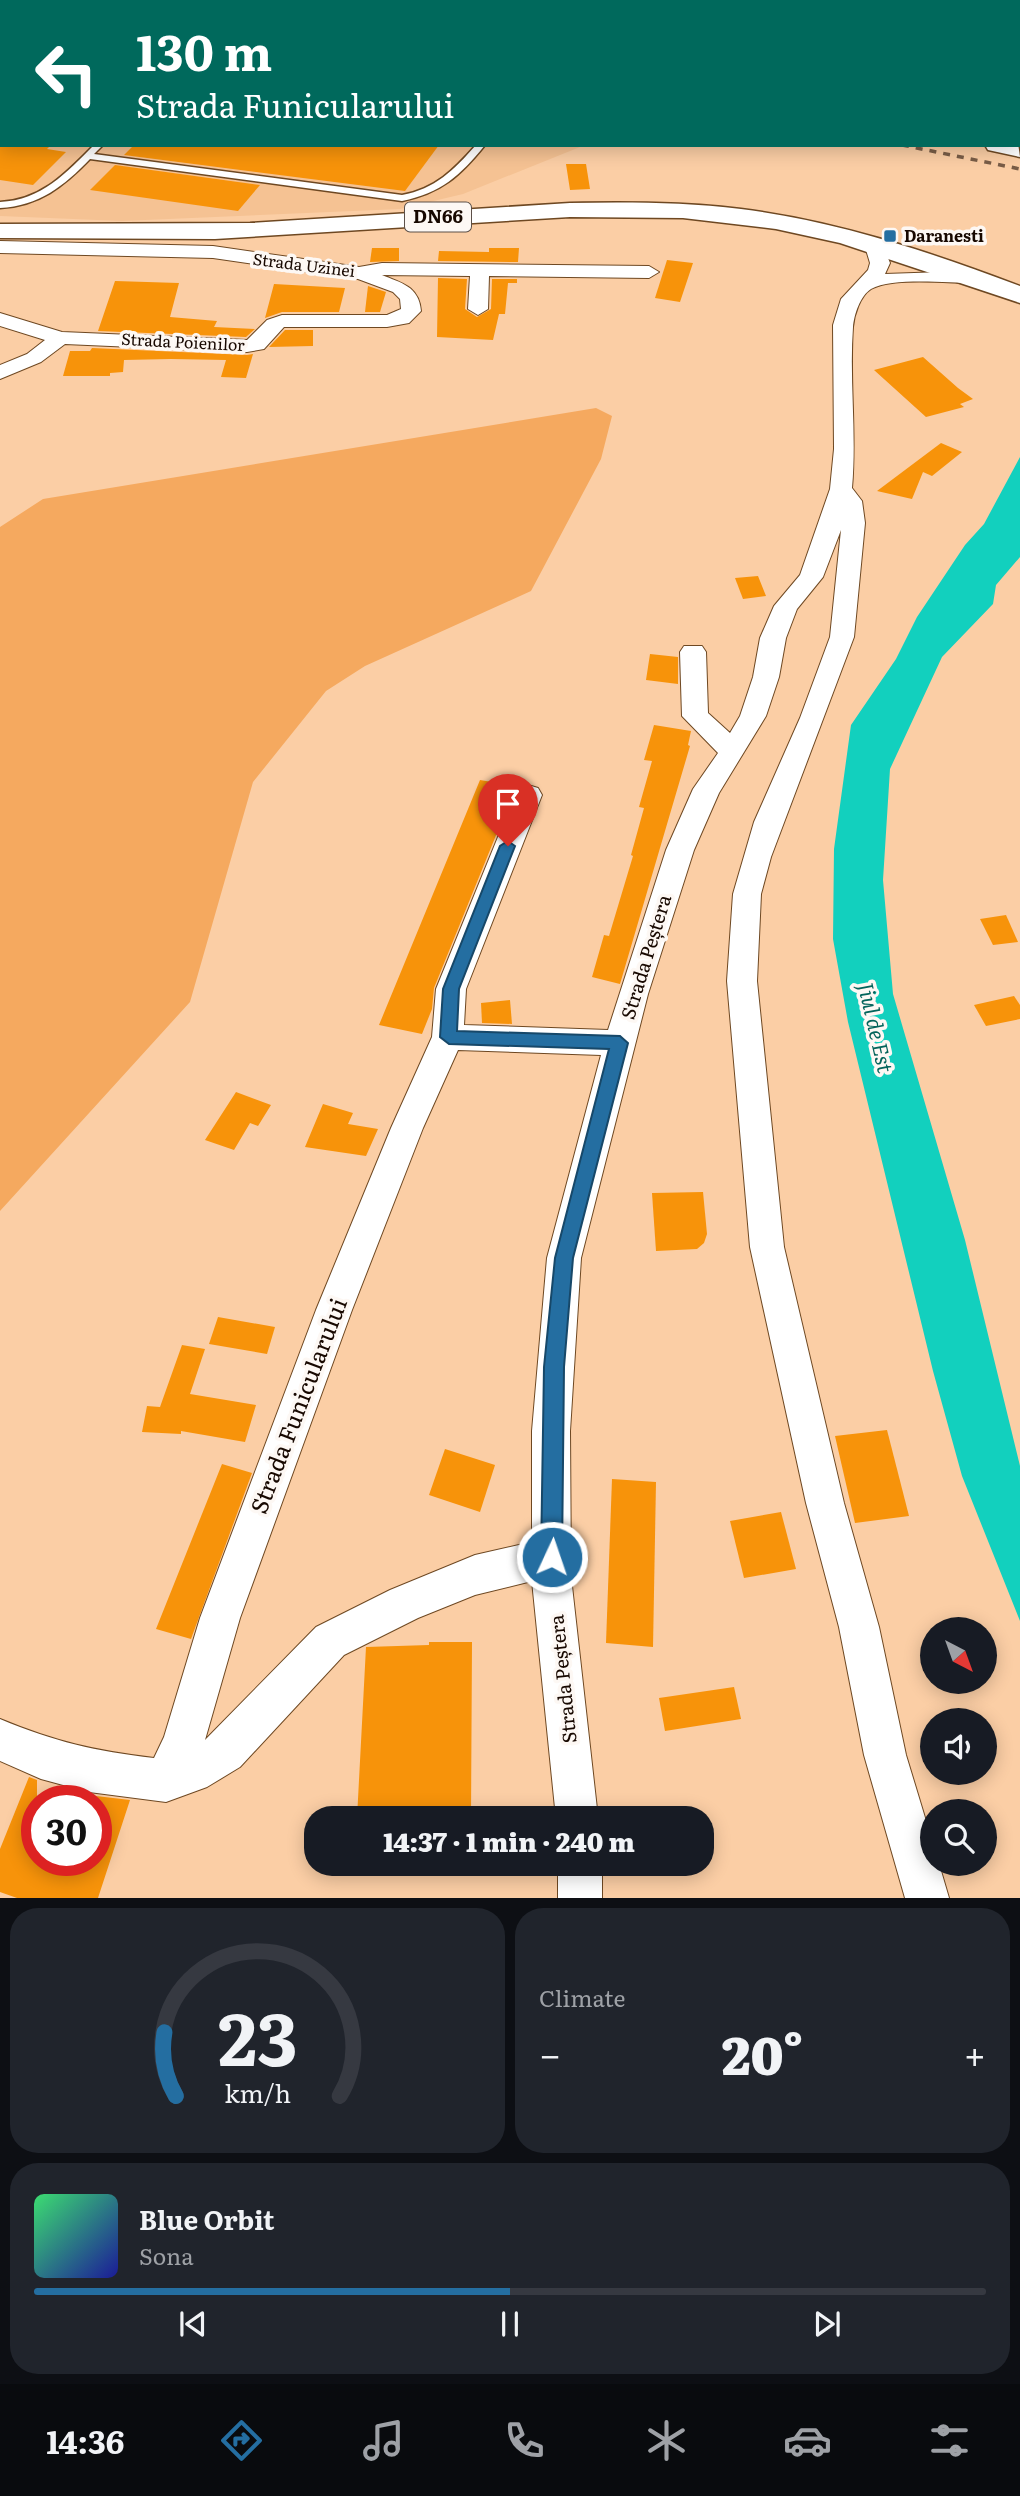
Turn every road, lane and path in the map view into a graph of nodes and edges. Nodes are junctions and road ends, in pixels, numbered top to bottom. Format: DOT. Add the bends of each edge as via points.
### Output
graph roads {
  1 [pos="97,147"];
  2 [pos="479,147"];
  3 [pos="88,156"];
  4 [pos="0,195"];
  5 [pos="37,199"];
  6 [pos="0,205"];
  7 [pos="0,231"];
  8 [pos="873,243"];
  9 [pos="0,247"];
  10 [pos="480,270"];
  11 [pos="649,272"];
  12 [pos="359,273"];
  13 [pos="963,273"];
  14 [pos="864,285"];
  15 [pos="1020,295"];
  16 [pos="478,309"];
  17 [pos="0,318"];
  18 [pos="60,338"];
  19 [pos="0,373"];
  20 [pos="841,489"];
  21 [pos="693,652"];
  22 [pos="727,761"];
  23 [pos="528,794"];
  24 [pos="449,1037"];
  25 [pos="620,1043"];
  26 [pos="552,1557"];
  27 [pos="0,1740"];
  28 [pos="166,1781"];
  29 [pos="576,1806"];
  30 [pos="580,1876"];
  31 [pos="580,1898"];
  32 [pos="927,1898"];
  1 -- 3 [label="lane"];
  2 -- 3 [label="lane" via="450,181 423,195 402,198"];
  3 -- 5 [label="lane"];
  4 -- 5 [label="lane"];
  5 -- 6 [label="lane"];
  7 -- 8 [label="main road, DN66" via="223,231 472,215 663,210 775,221"];
  8 -- 13 [label="main road, DN66"];
  8 -- 14 [label="street" via="880,263"];
  9 -- 12 [label="street, Strada Uzinei" via="213,253"];
  10 -- 11 [label="street, Strada Uzinei"];
  10 -- 12 [label="street, Strada Uzinei"];
  10 -- 16 [label="street"];
  12 -- 18 [label="street, Strada Poienilor" via="400,288 410,298 411,311 402,319 387,321 282,321 257,345 247,346"];
  13 -- 14 [label="street"];
  13 -- 15 [label="main road, DN66"];
  14 -- 20 [label="street" via="846,307 843,325 845,449"];
  17 -- 18 [label="street, Strada Poienilor"];
  18 -- 19 [label="street" via="34,358"];
  20 -- 22 [label="street" via="811,577 786,606 773,638 753,716"];
  20 -- 32 [label="street" via="851,500 853,523 842,637 757,857 747,894 742,981 767,1247 825,1503 859,1627 885,1755"];
  21 -- 22 [label="street" via="695,716"];
  22 -- 25 [label="street, Strada Peștera" via="707,789 680,849"];
  23 -- 24 [label="street, Strada Funicularului" via="451,989"];
  24 -- 25 [label="street"];
  24 -- 28 [label="street, Strada Funicularului" via="334,1310 220,1618 184,1740"];
  25 -- 26 [label="street, Strada Peștera" via="564,1258 554,1367"];
  26 -- 28 [label="street" via="475,1575 330,1641 225,1752"];
  26 -- 29 [label="street, Strada Peștera"];
  27 -- 28 [label="street" via="41,1758 89,1771"];
  30 -- 31 [label="street"];
}
